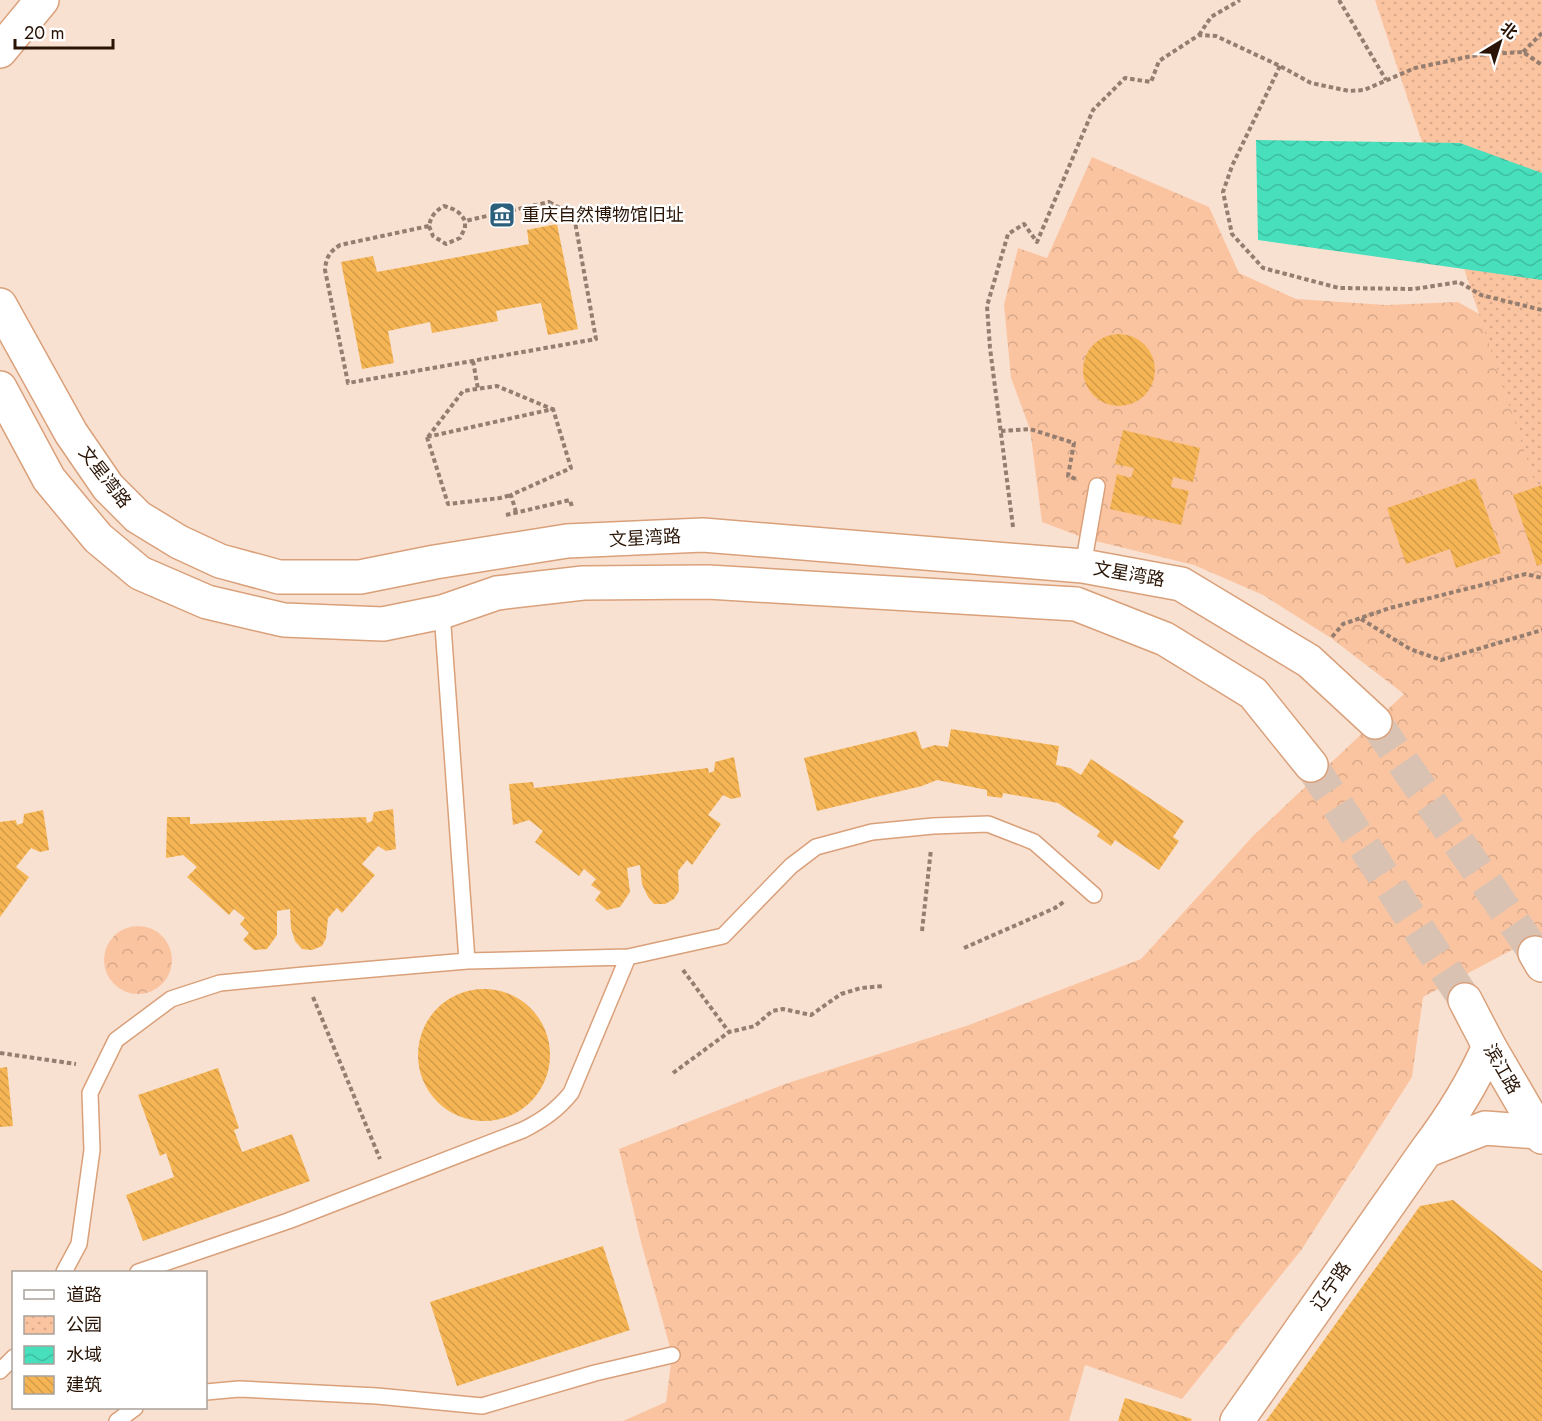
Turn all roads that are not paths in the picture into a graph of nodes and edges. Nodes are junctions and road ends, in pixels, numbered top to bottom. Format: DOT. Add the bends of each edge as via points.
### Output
graph roads {
  1 [pos="42,0"];
  2 [pos="0,51"];
  3 [pos="0,305"];
  4 [pos="0,388"];
  5 [pos="1097,486"];
  6 [pos="1083,566"];
  7 [pos="442,612"];
  8 [pos="1375,722"];
  9 [pos="1311,765"];
  10 [pos="1094,895"];
  11 [pos="628,957"];
  12 [pos="467,961"];
  13 [pos="1465,1000"];
  14 [pos="1489,1046"];
  15 [pos="1540,1135"];
  16 [pos="1426,1151"];
  17 [pos="65,1271"];
  18 [pos="141,1271"];
  19 [pos="672,1355"];
  20 [pos="12,1359"];
  21 [pos="0,1371"];
  22 [pos="207,1392"];
  23 [pos="132,1409"];
  24 [pos="117,1421"];
  25 [pos="1237,1421"];
  1 -- 2 [label="main road"];
  3 -- 6 [label="main road, 文星湾路" via="71,433 108,487 138,517 178,542 220,561 279,577 360,578 567,542 703,535"];
  4 -- 7 [label="main road" via="49,479 98,538 140,573 207,602 284,620 383,624"];
  5 -- 6 [label="lane"];
  6 -- 8 [label="main road, 文星湾路" via="1181,584 1309,662"];
  7 -- 9 [label="main road" via="497,593 595,583 708,582 1076,604 1165,639 1253,693"];
  7 -- 12 [label="lane"];
  10 -- 11 [label="lane" via="1034,842 988,824 872,832 816,847 791,866 723,936"];
  11 -- 12 [label="lane"];
  11 -- 18 [label="lane" via="571,1093 545,1119 288,1221"];
  12 -- 17 [label="lane" via="220,983 171,999 116,1040 90,1093 92,1150 79,1244"];
  13 -- 14 [label="main road, 滨江路"];
  14 -- 15 [label="main road, 滨江路"];
  14 -- 16 [label="main road, 辽宁路" via="1455,1112"];
  15 -- 16 [label="main road" via="1485,1128"];
  16 -- 25 [label="main road, 辽宁路"];
  19 -- 22 [label="lane" via="482,1406 377,1396 239,1389"];
  20 -- 21 [label="lane"];
  23 -- 24 [label="lane"];
}
